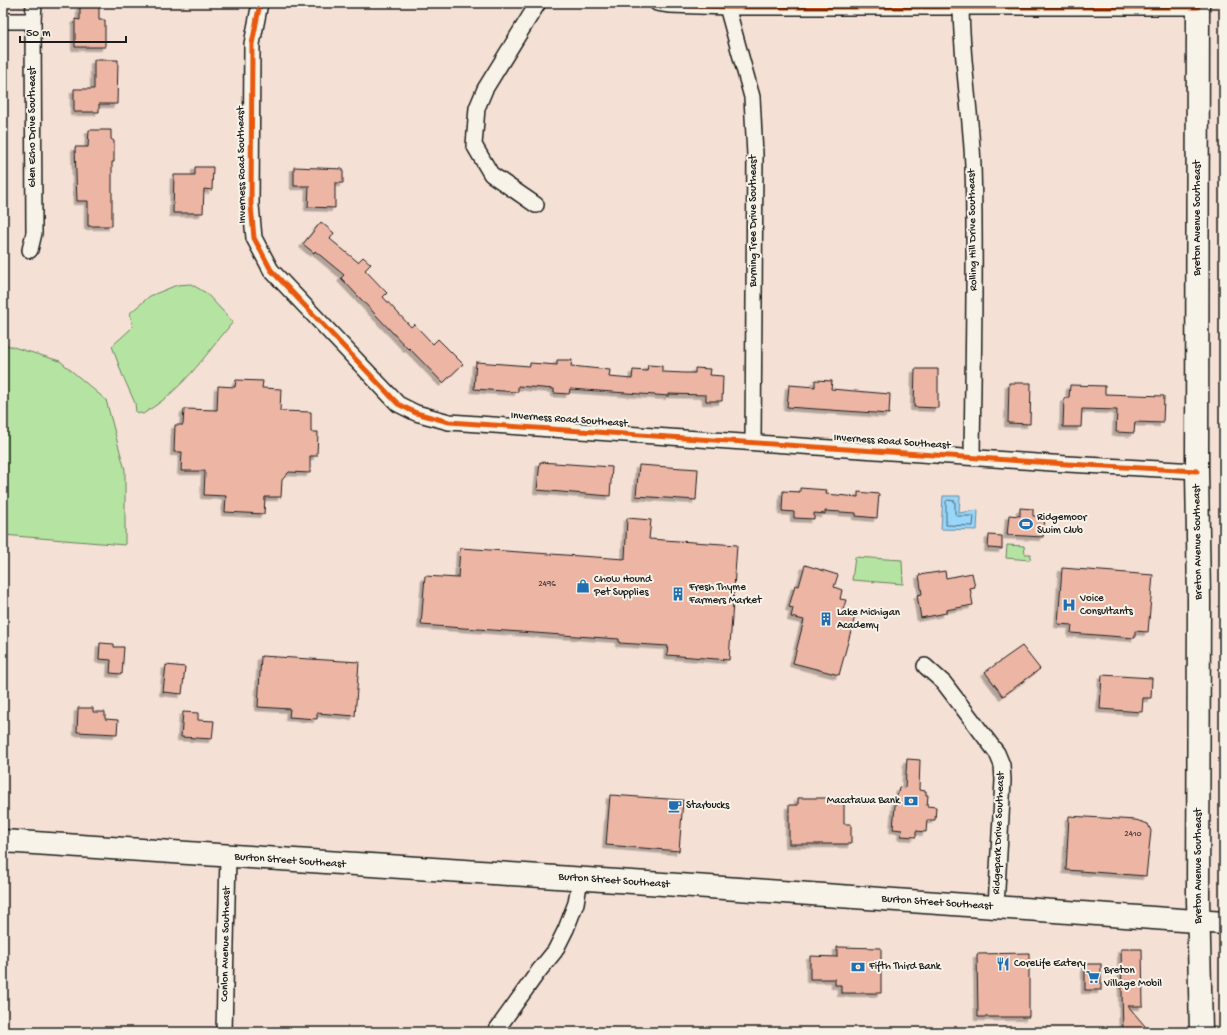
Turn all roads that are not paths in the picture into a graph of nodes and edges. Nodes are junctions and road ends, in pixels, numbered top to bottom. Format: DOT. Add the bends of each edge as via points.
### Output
graph roads {
  1 [pos="34,3"];
  2 [pos="260,3"];
  3 [pos="538,3"];
  4 [pos="657,3"];
  5 [pos="727,5"];
  6 [pos="961,5"];
  7 [pos="1198,5"];
  8 [pos="3,21"];
  9 [pos="33,21"];
  10 [pos="536,205"];
  11 [pos="30,250"];
  12 [pos="753,442"];
  13 [pos="972,457"];
  14 [pos="1197,471"];
  15 [pos="925,666"];
  16 [pos="3,841"];
  17 [pos="228,856"];
  18 [pos="580,879"];
  19 [pos="996,907"];
  20 [pos="1198,922"];
  21 [pos="1224,923"];
  22 [pos="224,1032"];
  23 [pos="495,1032"];
  24 [pos="1201,1032"];
  1 -- 9 [label="street, Glen Echo Drive Southeast"];
  2 -- 12 [label="street, Inverness Road Southeast" via="252,44 251,205 254,238 271,270 398,404 416,413 449,422"];
  3 -- 10 [label="street" via="485,89 477,108 474,145 491,174"];
  4 -- 5 [label="street"];
  5 -- 6 [label="street"];
  5 -- 12 [label="street, Burning Tree Drive Southeast" via="752,97 755,155"];
  6 -- 7 [label="street"];
  6 -- 13 [label="street, Rolling Hill Drive Southeast" via="973,165"];
  7 -- 14 [label="main road, Breton Avenue Southeast"];
  8 -- 9 [label="street"];
  9 -- 11 [label="street, Glen Echo Drive Southeast" via="34,233"];
  12 -- 13 [label="street, Inverness Road Southeast"];
  13 -- 14 [label="street, Inverness Road Southeast"];
  14 -- 20 [label="main road, Breton Avenue Southeast"];
  15 -- 19 [label="street, Ridgepark Drive Southeast" via="944,683 1000,760 1003,780"];
  16 -- 17 [label="main road, Burton Street Southeast"];
  17 -- 18 [label="main road, Burton Street Southeast"];
  17 -- 22 [label="street, Conlon Avenue Southeast"];
  18 -- 19 [label="main road, Burton Street Southeast"];
  18 -- 23 [label="street" via="576,903 555,951"];
  19 -- 20 [label="main road, Burton Street Southeast"];
  20 -- 21 [label="main road, Burton Street Southeast"];
  20 -- 24 [label="main road, Breton Avenue Southeast"];
}
